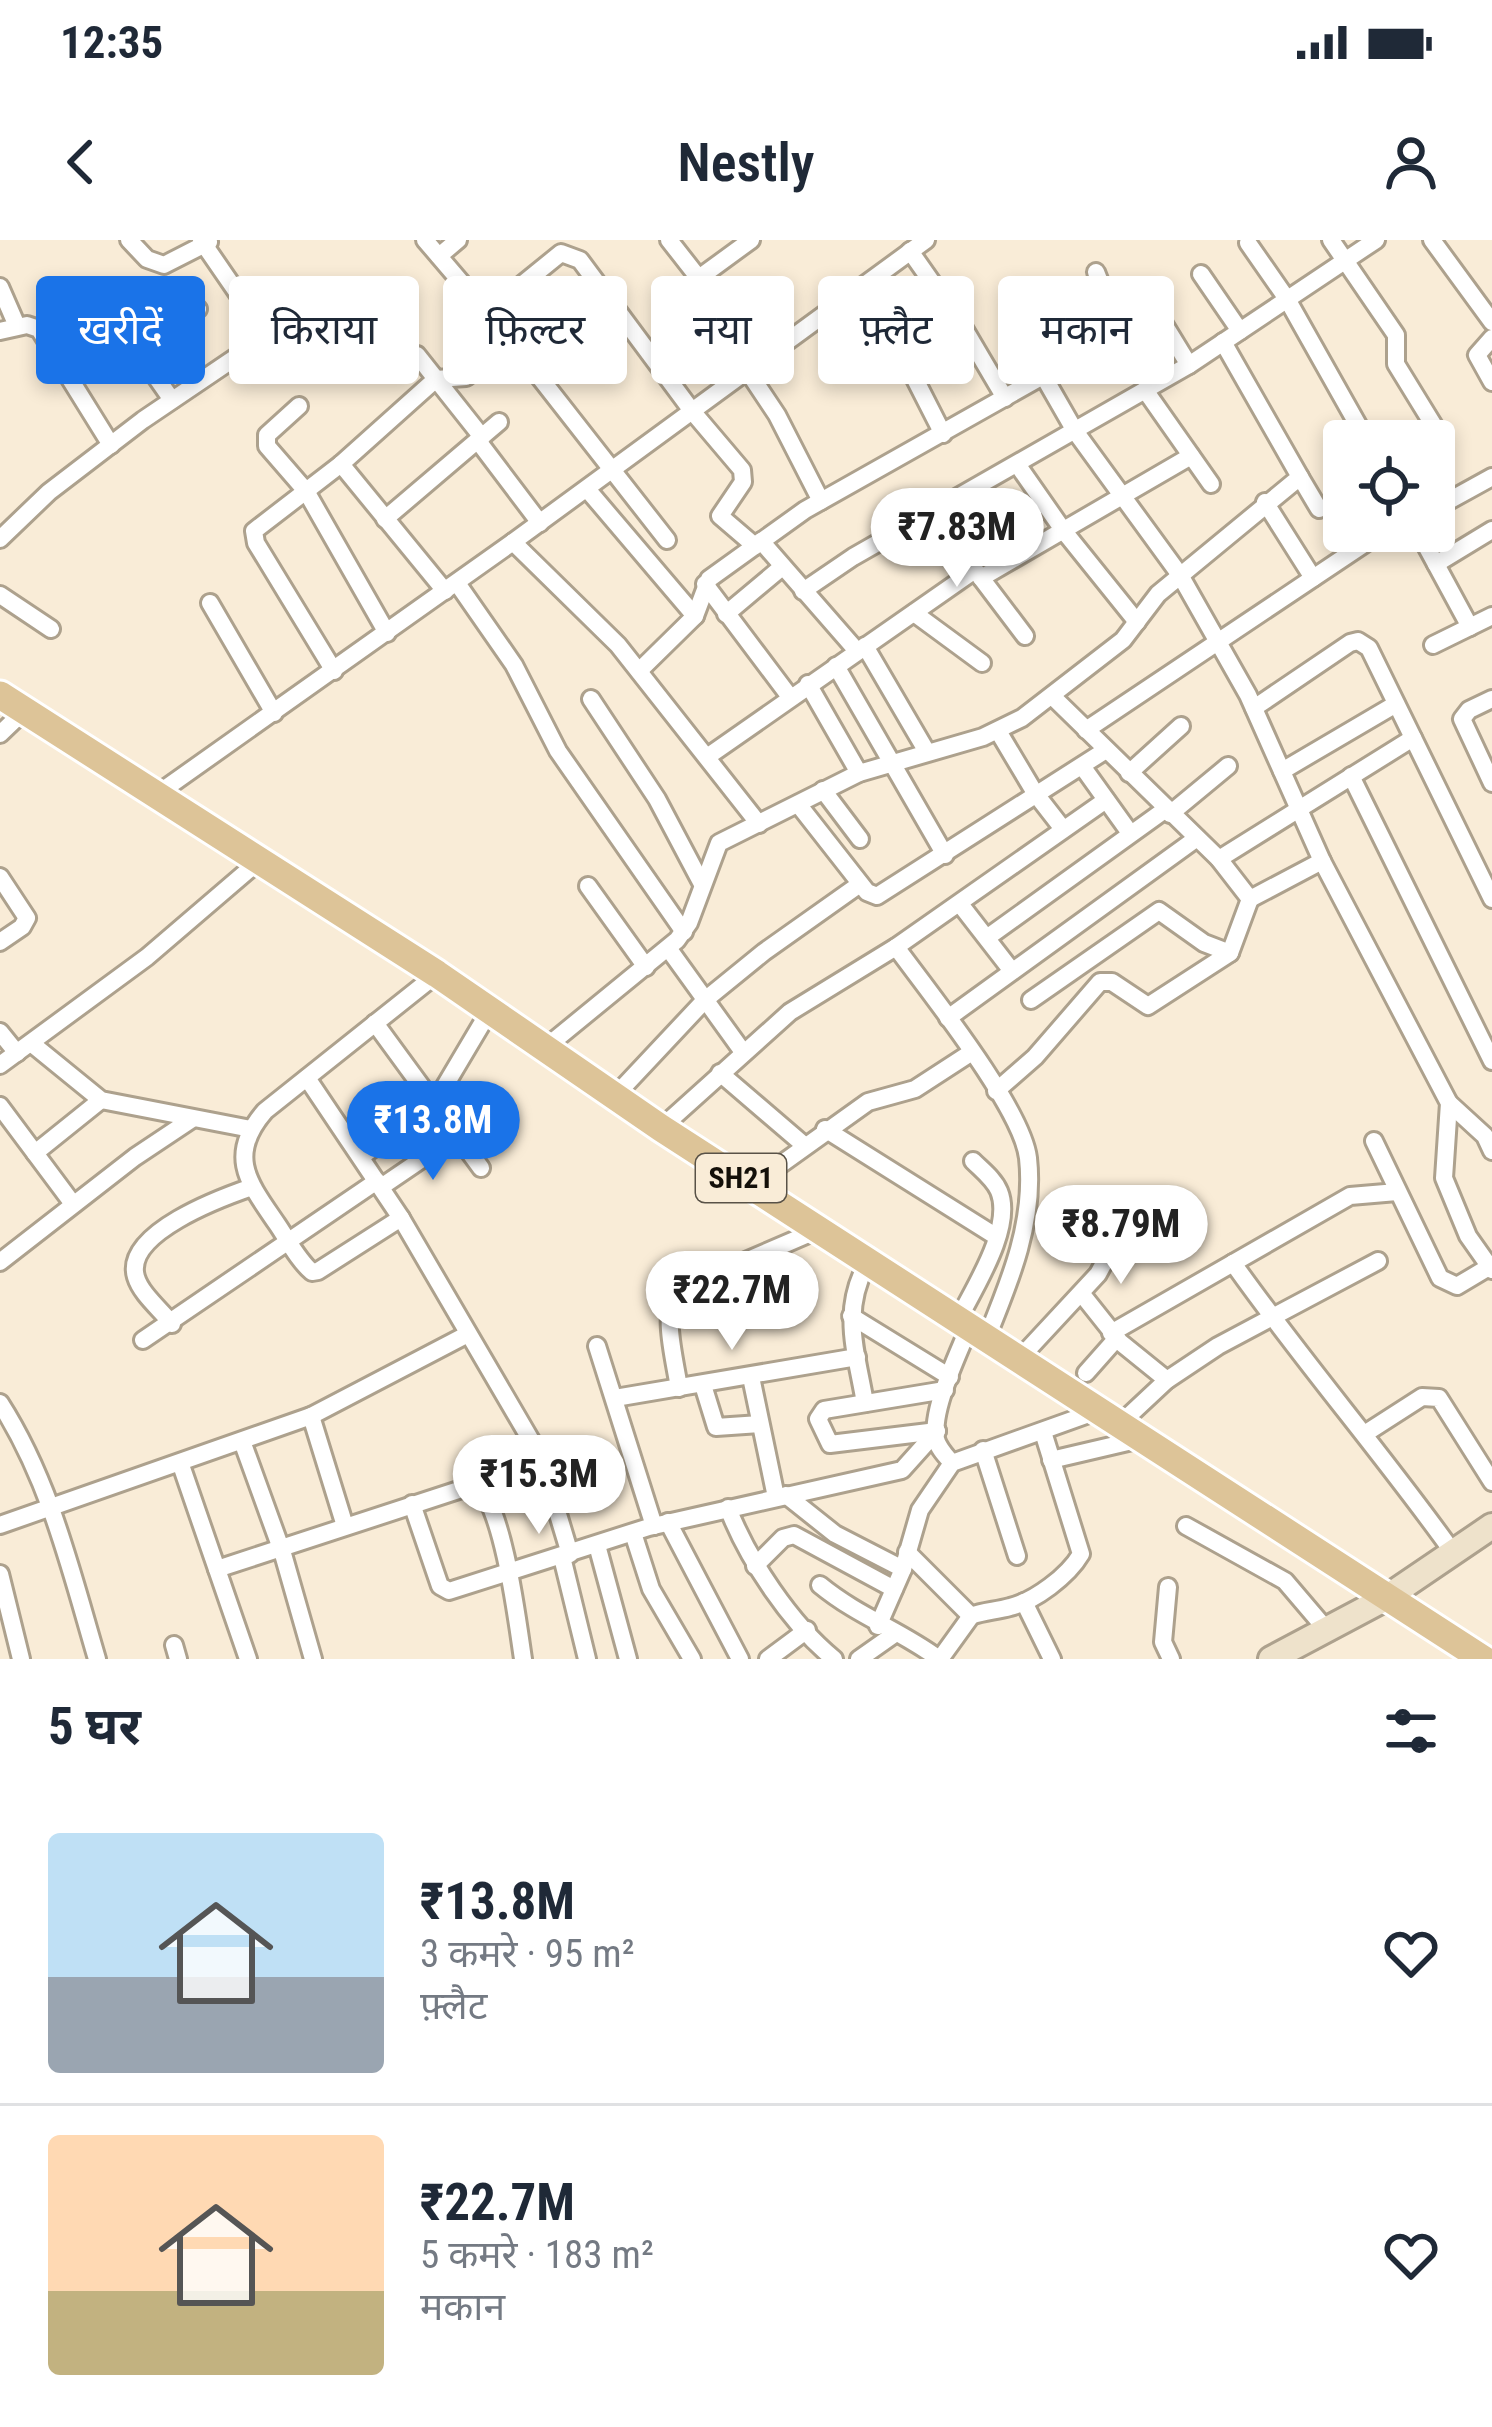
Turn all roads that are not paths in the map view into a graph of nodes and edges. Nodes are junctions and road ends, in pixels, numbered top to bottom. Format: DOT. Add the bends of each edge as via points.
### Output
graph roads {
  1 [pos="129,240"];
  2 [pos="425,240"];
  3 [pos="458,240"];
  4 [pos="669,240"];
  5 [pos="751,240"];
  6 [pos="926,240"];
  7 [pos="1331,240"];
  8 [pos="1376,240"];
  9 [pos="1432,240"];
  10 [pos="205,242"];
  11 [pos="1248,243"];
  12 [pos="910,251"];
  13 [pos="439,256"];
  14 [pos="1345,261"];
  15 [pos="1096,272"];
  16 [pos="1201,274"];
  17 [pos="456,276"];
  18 [pos="533,276"];
  19 [pos="589,276"];
  20 [pos="697,276"];
  21 [pos="702,276"];
  22 [pos="875,276"];
  23 [pos="1098,276"];
  24 [pos="229,278"];
  25 [pos="0,287"];
  26 [pos="1287,299"];
  27 [pos="1492,322"];
  28 [pos="627,326"];
  29 [pos="8,328"];
  30 [pos="1240,331"];
  31 [pos="1492,338"];
  32 [pos="1174,340"];
  33 [pos="1223,342"];
  34 [pos="419,358"];
  35 [pos="229,361"];
  36 [pos="1189,364"];
  37 [pos="436,379"];
  38 [pos="443,379"];
  39 [pos="1492,382"];
  40 [pos="161,384"];
  41 [pos="544,384"];
  42 [pos="728,384"];
  43 [pos="764,384"];
  44 [pos="918,384"];
  45 [pos="1031,384"];
  46 [pos="1048,384"];
  47 [pos="1145,390"];
  48 [pos="1005,398"];
  49 [pos="172,400"];
  50 [pos="299,406"];
  51 [pos="692,411"];
  52 [pos="1355,420"];
  53 [pos="1430,420"];
  54 [pos="499,422"];
  55 [pos="1075,431"];
  56 [pos="944,434"];
  57 [pos="480,439"];
  58 [pos="111,445"];
  59 [pos="1191,456"];
  60 [pos="340,464"];
  61 [pos="1017,464"];
  62 [pos="612,470"];
  63 [pos="1300,477"];
  64 [pos="1492,477"];
  65 [pos="1211,484"];
  66 [pos="586,489"];
  67 [pos="306,491"];
  68 [pos="1122,496"];
  69 [pos="1455,497"];
  70 [pos="821,501"];
  71 [pos="1265,502"];
  72 [pos="1319,509"];
  73 [pos="932,513"];
  74 [pos="386,519"];
  75 [pos="540,523"];
  76 [pos="1063,530"];
  77 [pos="1492,530"];
  78 [pos="0,539"];
  79 [pos="668,540"];
  80 [pos="513,542"];
  81 [pos="758,544"];
  82 [pos="1352,552"];
  83 [pos="1429,552"];
  84 [pos="1436,564"];
  85 [pos="782,567"];
  86 [pos="978,574"];
  87 [pos="1180,575"];
  88 [pos="1313,578"];
  89 [pos="705,584"];
  90 [pos="451,587"];
  91 [pos="803,591"];
  92 [pos="0,595"];
  93 [pos="210,603"];
  94 [pos="914,613"];
  95 [pos="726,614"];
  96 [pos="694,616"];
  97 [pos="1492,616"];
  98 [pos="1137,622"];
  99 [pos="1470,627"];
  100 [pos="51,629"];
  101 [pos="387,633"];
  102 [pos="1024,636"];
  103 [pos="1217,640"];
  104 [pos="1433,645"];
  105 [pos="861,649"];
  106 [pos="982,663"];
  107 [pos="836,665"];
  108 [pos="334,670"];
  109 [pos="639,670"];
  110 [pos="808,684"];
  111 [pos="0,694"];
  112 [pos="1052,695"];
  113 [pos="790,697"];
  114 [pos="591,698"];
  115 [pos="1492,699"];
  116 [pos="1396,704"];
  117 [pos="1254,708"];
  118 [pos="24,711"];
  119 [pos="274,713"];
  120 [pos="1181,726"];
  121 [pos="1086,730"];
  122 [pos="998,731"];
  123 [pos="0,734"];
  124 [pos="1413,738"];
  125 [pos="1106,750"];
  126 [pos="927,752"];
  127 [pos="707,757"];
  128 [pos="891,761"];
  129 [pos="1082,766"];
  130 [pos="1228,766"];
  131 [pos="1282,771"];
  132 [pos="859,772"];
  133 [pos="1129,772"];
  134 [pos="1351,776"];
  135 [pos="1491,781"];
  136 [pos="824,790"];
  137 [pos="1035,793"];
  138 [pos="156,795"];
  139 [pos="1106,800"];
  140 [pos="798,804"];
  141 [pos="1298,809"];
  142 [pos="1168,812"];
  143 [pos="759,824"];
  144 [pos="1063,830"];
  145 [pos="1130,833"];
  146 [pos="1197,838"];
  147 [pos="860,839"];
  148 [pos="945,855"];
  149 [pos="1219,859"];
  150 [pos="259,861"];
  151 [pos="1322,861"];
  152 [pos="0,878"];
  153 [pos="702,884"];
  154 [pos="860,884"];
  155 [pos="588,886"];
  156 [pos="1250,899"];
  157 [pos="1492,899"];
  158 [pos="960,904"];
  159 [pos="684,932"];
  160 [pos="988,938"];
  161 [pos="0,942"];
  162 [pos="896,947"];
  163 [pos="668,949"];
  164 [pos="1230,953"];
  165 [pos="646,967"];
  166 [pos="1012,971"];
  167 [pos="436,974"];
  168 [pos="705,1000"];
  169 [pos="1031,1000"];
  170 [pos="490,1010"];
  171 [pos="947,1018"];
  172 [pos="374,1024"];
  173 [pos="0,1032"];
  174 [pos="24,1048"];
  175 [pos="544,1048"];
  176 [pos="743,1052"];
  177 [pos="972,1052"];
  178 [pos="1492,1061"];
  179 [pos="0,1065"];
  180 [pos="720,1072"];
  181 [pos="307,1078"];
  182 [pos="996,1091"];
  183 [pos="614,1097"];
  184 [pos="101,1100"];
  185 [pos="1449,1103"];
  186 [pos="0,1106"];
  187 [pos="433,1106"];
  188 [pos="192,1119"];
  189 [pos="661,1128"];
  190 [pos="251,1129"];
  191 [pos="825,1130"];
  192 [pos="456,1136"];
  193 [pos="1374,1141"];
  194 [pos="804,1145"];
  195 [pos="1492,1150"];
  196 [pos="35,1153"];
  197 [pos="362,1156"];
  198 [pos="974,1161"];
  199 [pos="481,1168"];
  200 [pos="379,1184"];
  201 [pos="752,1185"];
  202 [pos="252,1187"];
  203 [pos="1397,1192"];
  204 [pos="73,1204"];
  205 [pos="1061,1208"];
  206 [pos="401,1218"];
  207 [pos="820,1228"];
  208 [pos="997,1238"];
  209 [pos="288,1241"];
  210 [pos="868,1261"];
  211 [pos="1378,1261"];
  212 [pos="0,1262"];
  213 [pos="1233,1264"];
  214 [pos="1491,1269"];
  215 [pos="1081,1293"];
  216 [pos="851,1316"];
  217 [pos="1272,1319"];
  218 [pos="172,1324"];
  219 [pos="971,1328"];
  220 [pos="468,1334"];
  221 [pos="1114,1335"];
  222 [pos="142,1340"];
  223 [pos="597,1346"];
  224 [pos="857,1357"];
  225 [pos="1020,1358"];
  226 [pos="1086,1373"];
  227 [pos="751,1377"];
  228 [pos="1167,1380"];
  229 [pos="947,1383"];
  230 [pos="703,1384"];
  231 [pos="679,1388"];
  232 [pos="615,1398"];
  233 [pos="0,1403"];
  234 [pos="866,1403"];
  235 [pos="311,1416"];
  236 [pos="1111,1416"];
  237 [pos="760,1424"];
  238 [pos="937,1431"];
  239 [pos="1043,1432"];
  240 [pos="1366,1433"];
  241 [pos="1145,1438"];
  242 [pos="242,1442"];
  243 [pos="983,1450"];
  244 [pos="1051,1460"];
  245 [pos="952,1463"];
  246 [pos="181,1465"];
  247 [pos="1492,1482"];
  248 [pos="781,1496"];
  249 [pos="412,1504"];
  250 [pos="52,1508"];
  251 [pos="728,1508"];
  252 [pos="661,1524"];
  253 [pos="0,1525"];
  254 [pos="345,1526"];
  255 [pos="1186,1526"];
  256 [pos="1492,1526"];
  257 [pos="633,1533"];
  258 [pos="597,1545"];
  259 [pos="280,1547"];
  260 [pos="1453,1551"];
  261 [pos="566,1556"];
  262 [pos="1017,1556"];
  263 [pos="905,1561"];
  264 [pos="755,1566"];
  265 [pos="217,1569"];
  266 [pos="510,1574"];
  267 [pos="0,1576"];
  268 [pos="820,1585"];
  269 [pos="1168,1587"];
  270 [pos="894,1589"];
  271 [pos="1385,1598"];
  272 [pos="1024,1603"];
  273 [pos="971,1616"];
  274 [pos="1325,1628"];
  275 [pos="807,1630"];
  276 [pos="887,1640"];
  277 [pos="1487,1658"];
  278 [pos="21,1659"];
  279 [pos="98,1659"];
  280 [pos="248,1659"];
  281 [pos="314,1659"];
  282 [pos="523,1659"];
  283 [pos="586,1659"];
  284 [pos="628,1659"];
  285 [pos="692,1659"];
  286 [pos="740,1659"];
  287 [pos="768,1659"];
  288 [pos="834,1659"];
  289 [pos="859,1659"];
  290 [pos="940,1659"];
  291 [pos="1052,1659"];
  292 [pos="1171,1659"];
  293 [pos="1271,1659"];
  1 -- 10 [label="street" via="164,265"];
  2 -- 13 [label="street"];
  3 -- 13 [label="street"];
  4 -- 20 [label="street"];
  5 -- 21 [label="street"];
  6 -- 12 [label="street"];
  7 -- 14 [label="street"];
  8 -- 14 [label="street"];
  9 -- 27 [label="street"];
  10 -- 24 [label="street"];
  11 -- 26 [label="street"];
  12 -- 22 [label="street"];
  12 -- 48 [label="street"];
  13 -- 17 [label="street"];
  14 -- 26 [label="street"];
  14 -- 53 [label="street" via="1399,341 1396,364"];
  15 -- 23 [label="street"];
  16 -- 30 [label="street"];
  18 -- 19 [label="street" via="561,253 572,254"];
  25 -- 29 [label="street"];
  26 -- 30 [label="street"];
  26 -- 52 [label="street"];
  28 -- 51 [label="street"];
  29 -- 58 [label="street" via="39,329"];
  30 -- 33 [label="street"];
  31 -- 39 [label="street" via="1478,355"];
  32 -- 36 [label="street"];
  33 -- 36 [label="street"];
  33 -- 63 [label="street"];
  34 -- 37 [label="street"];
  35 -- 49 [label="street"];
  36 -- 47 [label="street"];
  37 -- 38 [label="street"];
  37 -- 57 [label="street"];
  37 -- 60 [label="street"];
  40 -- 49 [label="street"];
  41 -- 62 [label="street"];
  42 -- 51 [label="street"];
  43 -- 70 [label="street"];
  44 -- 56 [label="street"];
  45 -- 48 [label="street"];
  46 -- 55 [label="street"];
  47 -- 55 [label="street"];
  47 -- 59 [label="street"];
  48 -- 56 [label="street"];
  49 -- 58 [label="street"];
  50 -- 67 [label="street" via="266,441"];
  51 -- 62 [label="street"];
  51 -- 81 [label="street" via="742,470 720,517"];
  54 -- 57 [label="street"];
  55 -- 61 [label="street"];
  55 -- 68 [label="street"];
  56 -- 70 [label="street"];
  57 -- 74 [label="street"];
  57 -- 75 [label="street"];
  58 -- 78 [label="street"];
  59 -- 65 [label="street"];
  59 -- 68 [label="street"];
  60 -- 67 [label="street"];
  60 -- 74 [label="street"];
  61 -- 73 [label="street"];
  61 -- 76 [label="street"];
  62 -- 66 [label="street"];
  62 -- 79 [label="street"];
  63 -- 71 [label="street"];
  63 -- 72 [label="street"];
  64 -- 69 [label="street"];
  66 -- 75 [label="street"];
  66 -- 96 [label="street"];
  67 -- 101 [label="street"];
  67 -- 108 [label="street" via="260,524 254,538"];
  68 -- 76 [label="street"];
  68 -- 87 [label="street"];
  70 -- 81 [label="street"];
  71 -- 87 [label="street"];
  71 -- 88 [label="street"];
  73 -- 86 [label="street"];
  73 -- 91 [label="street"];
  74 -- 90 [label="street"];
  75 -- 80 [label="street"];
  76 -- 86 [label="street"];
  76 -- 98 [label="street"];
  77 -- 84 [label="street"];
  80 -- 90 [label="street"];
  80 -- 109 [label="street"];
  81 -- 85 [label="street"];
  81 -- 89 [label="street"];
  82 -- 88 [label="street"];
  83 -- 84 [label="street"];
  84 -- 99 [label="street"];
  85 -- 91 [label="street"];
  85 -- 95 [label="street"];
  86 -- 94 [label="street"];
  86 -- 102 [label="street"];
  87 -- 98 [label="street"];
  87 -- 103 [label="street"];
  88 -- 103 [label="street"];
  89 -- 95 [label="street"];
  89 -- 96 [label="street"];
  90 -- 101 [label="street"];
  90 -- 159 [label="street" via="514,665 558,751"];
  91 -- 105 [label="street"];
  92 -- 100 [label="street"];
  93 -- 119 [label="street"];
  94 -- 105 [label="street"];
  94 -- 106 [label="street"];
  95 -- 113 [label="street"];
  96 -- 109 [label="street"];
  97 -- 99 [label="street"];
  98 -- 112 [label="street"];
  99 -- 104 [label="street"];
  101 -- 108 [label="street"];
  103 -- 117 [label="street"];
  103 -- 121 [label="street"];
  105 -- 107 [label="street"];
  105 -- 126 [label="street"];
  107 -- 110 [label="street"];
  107 -- 128 [label="street"];
  108 -- 119 [label="street"];
  109 -- 127 [label="street"];
  110 -- 113 [label="street"];
  110 -- 132 [label="street"];
  111 -- 118 [label="main road, SH21"];
  112 -- 121 [label="street"];
  112 -- 122 [label="street"];
  113 -- 127 [label="street"];
  114 -- 153 [label="street"];
  115 -- 135 [label="street" via="1462,719"];
  116 -- 117 [label="street" via="1358,641"];
  116 -- 124 [label="street"];
  116 -- 131 [label="street"];
  117 -- 131 [label="street"];
  118 -- 123 [label="street"];
  118 -- 138 [label="main road, SH21"];
  119 -- 138 [label="street"];
  120 -- 133 [label="street"];
  121 -- 125 [label="street"];
  122 -- 126 [label="street"];
  122 -- 137 [label="street"];
  124 -- 134 [label="street"];
  124 -- 157 [label="street"];
  125 -- 129 [label="street"];
  125 -- 133 [label="street"];
  126 -- 128 [label="street"];
  127 -- 143 [label="street"];
  128 -- 132 [label="street"];
  128 -- 148 [label="street"];
  129 -- 137 [label="street"];
  129 -- 139 [label="street"];
  130 -- 142 [label="street"];
  131 -- 141 [label="street"];
  132 -- 136 [label="street"];
  133 -- 142 [label="street"];
  134 -- 141 [label="street"];
  134 -- 178 [label="street"];
  136 -- 140 [label="street"];
  136 -- 147 [label="street"];
  137 -- 144 [label="street"];
  137 -- 148 [label="street"];
  138 -- 150 [label="main road, SH21"];
  139 -- 144 [label="street"];
  139 -- 145 [label="street"];
  140 -- 143 [label="street"];
  140 -- 154 [label="street"];
  141 -- 149 [label="street"];
  141 -- 151 [label="street"];
  142 -- 145 [label="street"];
  142 -- 146 [label="street"];
  143 -- 153 [label="street" via="719,843"];
  144 -- 158 [label="street"];
  145 -- 160 [label="street"];
  146 -- 149 [label="street"];
  146 -- 166 [label="street"];
  148 -- 154 [label="street" via="885,894 872,896"];
  149 -- 156 [label="street"];
  150 -- 167 [label="main road, SH21"];
  150 -- 174 [label="street"];
  151 -- 156 [label="street"];
  151 -- 185 [label="street"];
  152 -- 161 [label="street" via="27,918"];
  153 -- 159 [label="street"];
  154 -- 168 [label="street"];
  155 -- 165 [label="street"];
  156 -- 164 [label="street"];
  158 -- 160 [label="street"];
  158 -- 162 [label="street"];
  159 -- 163 [label="street"];
  160 -- 166 [label="street"];
  162 -- 171 [label="street"];
  162 -- 176 [label="street" via="814,994"];
  163 -- 165 [label="street"];
  163 -- 168 [label="street"];
  164 -- 169 [label="street" via="1159,911"];
  164 -- 182 [label="street" via="1148,1006 1100,982"];
  165 -- 175 [label="street"];
  166 -- 171 [label="street"];
  167 -- 170 [label="main road, SH21"];
  167 -- 172 [label="street"];
  168 -- 176 [label="street"];
  168 -- 183 [label="street"];
  170 -- 175 [label="main road, SH21"];
  170 -- 187 [label="street"];
  171 -- 177 [label="street"];
  172 -- 181 [label="street"];
  172 -- 187 [label="street"];
  173 -- 174 [label="street"];
  174 -- 179 [label="street"];
  174 -- 184 [label="street"];
  175 -- 183 [label="main road, SH21"];
  176 -- 180 [label="street"];
  177 -- 182 [label="street"];
  177 -- 191 [label="street"];
  180 -- 189 [label="street"];
  180 -- 194 [label="street"];
  181 -- 190 [label="street"];
  181 -- 197 [label="street"];
  182 -- 219 [label="street" via="1024,1142 1028,1178 1015,1270"];
  183 -- 189 [label="main road, SH21"];
  184 -- 188 [label="street"];
  184 -- 196 [label="street"];
  185 -- 195 [label="street"];
  185 -- 214 [label="street" via="1444,1178"];
  186 -- 196 [label="street"];
  187 -- 192 [label="street"];
  187 -- 197 [label="street"];
  188 -- 190 [label="street"];
  188 -- 204 [label="street"];
  189 -- 201 [label="main road, SH21"];
  190 -- 202 [label="street" via="243,1160"];
  191 -- 194 [label="street"];
  191 -- 208 [label="street"];
  192 -- 199 [label="street"];
  192 -- 200 [label="street"];
  193 -- 203 [label="street"];
  194 -- 201 [label="street"];
  196 -- 204 [label="street"];
  197 -- 200 [label="street"];
  198 -- 208 [label="street" via="1000,1192"];
  200 -- 206 [label="street"];
  200 -- 209 [label="street"];
  201 -- 207 [label="main road, SH21"];
  202 -- 209 [label="street"];
  202 -- 218 [label="street" via="188,1212 139,1257 138,1281"];
  203 -- 213 [label="street" via="1350,1196"];
  203 -- 214 [label="street" via="1440,1278 1457,1286"];
  204 -- 212 [label="street"];
  205 -- 215 [label="street" via="1106,1256"];
  206 -- 209 [label="street" via="315,1272"];
  206 -- 220 [label="street"];
  207 -- 210 [label="main road, SH21"];
  207 -- 231 [label="street" via="676,1291 670,1320"];
  208 -- 219 [label="street"];
  209 -- 218 [label="street"];
  210 -- 216 [label="street" via="852,1292"];
  210 -- 219 [label="main road, SH21"];
  211 -- 217 [label="street"];
  213 -- 217 [label="street"];
  213 -- 221 [label="street"];
  215 -- 221 [label="street"];
  215 -- 225 [label="street"];
  216 -- 224 [label="street"];
  216 -- 229 [label="street"];
  217 -- 228 [label="street"];
  217 -- 240 [label="street"];
  218 -- 222 [label="street"];
  219 -- 225 [label="main road, SH21"];
  219 -- 229 [label="street"];
  220 -- 235 [label="street"];
  220 -- 261 [label="street" via="539,1457"];
  221 -- 226 [label="street"];
  221 -- 228 [label="street"];
  223 -- 232 [label="street"];
  224 -- 227 [label="street"];
  224 -- 234 [label="street"];
  225 -- 236 [label="main road, SH21"];
  227 -- 230 [label="street"];
  227 -- 237 [label="street"];
  228 -- 236 [label="street"];
  229 -- 234 [label="street"];
  229 -- 238 [label="street"];
  230 -- 231 [label="street"];
  230 -- 237 [label="street" via="716,1426"];
  231 -- 232 [label="street"];
  232 -- 252 [label="street"];
  233 -- 250 [label="street"];
  234 -- 238 [label="street" via="820,1413 830,1444"];
  235 -- 242 [label="street"];
  235 -- 254 [label="street"];
  236 -- 239 [label="street"];
  236 -- 241 [label="main road, SH21"];
  237 -- 248 [label="street"];
  238 -- 245 [label="street"];
  238 -- 248 [label="street" via="902,1470"];
  239 -- 243 [label="street"];
  239 -- 244 [label="street"];
  240 -- 247 [label="street" via="1422,1397 1439,1398"];
  240 -- 260 [label="street"];
  241 -- 244 [label="street"];
  241 -- 271 [label="main road, SH21"];
  242 -- 246 [label="street"];
  242 -- 259 [label="street"];
  243 -- 245 [label="street"];
  243 -- 262 [label="street"];
  244 -- 272 [label="street" via="1081,1554"];
  245 -- 263 [label="street" via="920,1510"];
  246 -- 250 [label="street"];
  246 -- 265 [label="street"];
  248 -- 251 [label="street"];
  248 -- 263 [label="street" via="836,1534"];
  249 -- 254 [label="street"];
  249 -- 266 [label="street" via="443,1590"];
  249 -- 266 [label="street" via="480,1486"];
  250 -- 253 [label="street"];
  250 -- 279 [label="street"];
  251 -- 252 [label="street"];
  251 -- 264 [label="street"];
  252 -- 257 [label="street"];
  252 -- 286 [label="street"];
  254 -- 259 [label="street"];
  255 -- 274 [label="street" via="1285,1581"];
  256 -- 260 [label="street"];
  257 -- 258 [label="street"];
  257 -- 285 [label="street" via="651,1589"];
  258 -- 261 [label="street"];
  258 -- 284 [label="street"];
  259 -- 265 [label="street"];
  259 -- 281 [label="street"];
  260 -- 271 [label="street"];
  261 -- 266 [label="street"];
  261 -- 283 [label="street"];
  263 -- 270 [label="street"];
  263 -- 273 [label="street"];
  264 -- 270 [label="street" via="794,1535"];
  264 -- 275 [label="street"];
  265 -- 280 [label="street"];
  266 -- 282 [label="street"];
  267 -- 278 [label="street"];
  268 -- 276 [label="street"];
  269 -- 292 [label="street" via="1163,1642"];
  270 -- 276 [label="street"];
  271 -- 274 [label="street"];
  271 -- 277 [label="main road, SH21"];
  272 -- 273 [label="street"];
  272 -- 291 [label="street"];
  273 -- 290 [label="street"];
  274 -- 293 [label="street"];
  275 -- 287 [label="street"];
  275 -- 288 [label="street"];
  276 -- 289 [label="street"];
  276 -- 290 [label="street"];
}
